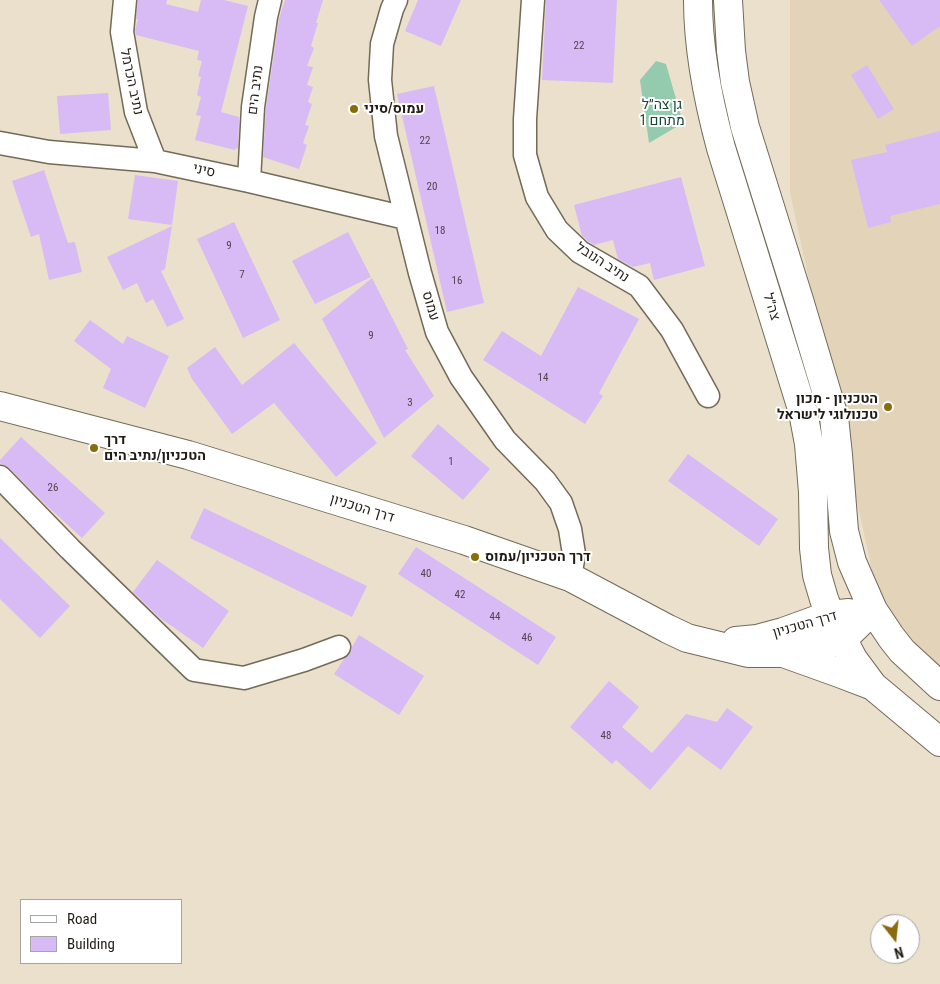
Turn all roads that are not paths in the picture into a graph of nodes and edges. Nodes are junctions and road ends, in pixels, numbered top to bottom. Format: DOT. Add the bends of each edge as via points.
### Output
graph roads {
  1 [pos="125,0"];
  2 [pos="270,0"];
  3 [pos="396,0"];
  4 [pos="533,0"];
  5 [pos="698,0"];
  6 [pos="728,0"];
  7 [pos="0,143"];
  8 [pos="155,161"];
  9 [pos="249,181"];
  10 [pos="406,218"];
  11 [pos="708,396"];
  12 [pos="0,406"];
  13 [pos="0,477"];
  14 [pos="817,575"];
  15 [pos="570,577"];
  16 [pos="873,610"];
  17 [pos="830,615"];
  18 [pos="842,640"];
  19 [pos="784,642"];
  20 [pos="339,647"];
  21 [pos="873,686"];
  22 [pos="940,686"];
  23 [pos="940,742"];
  1 -- 8 [label="street, נתיב הכרמל" via="122,32 136,112"];
  2 -- 9 [label="street, נתיב הים" via="253,107"];
  3 -- 10 [label="street, עמוס" via="382,44 380,80 386,136"];
  4 -- 11 [label="street, נתיב הנובל" via="525,155 537,197 557,230 580,252 639,286 672,330"];
  5 -- 14 [label="main road, צה״ל" via="701,56 712,113 803,412 809,444"];
  6 -- 16 [label="main road" via="735,82 745,127 834,416 844,531 852,562"];
  7 -- 8 [label="street, סיני" via="49,152"];
  8 -- 9 [label="street, סיני"];
  9 -- 10 [label="street, סיני"];
  10 -- 15 [label="street, עמוס" via="437,332 461,377 505,440 545,481 561,503 574,554"];
  12 -- 15 [label="main road, דרך הטכניון" via="188,455"];
  13 -- 20 [label="street" via="194,670 244,678"];
  14 -- 17 [label="main road, צה״ל"];
  14 -- 19 [label="main road"];
  15 -- 19 [label="main road, דרך הטכניון" via="687,638 748,653"];
  16 -- 17 [label="main road, דרך הטכניון"];
  16 -- 18 [label="main road, דרך הטכניון"];
  16 -- 22 [label="main road" via="902,651"];
  17 -- 18 [label="main road, צה״ל"];
  17 -- 19 [label="main road, דרך הטכניון"];
  18 -- 19 [label="main road, דרך הטכניון" via="808,651"];
  18 -- 21 [label="main road, צה״ל"];
  19 -- 21 [label="main road" via="839,673"];
  21 -- 23 [label="main road"];
}
